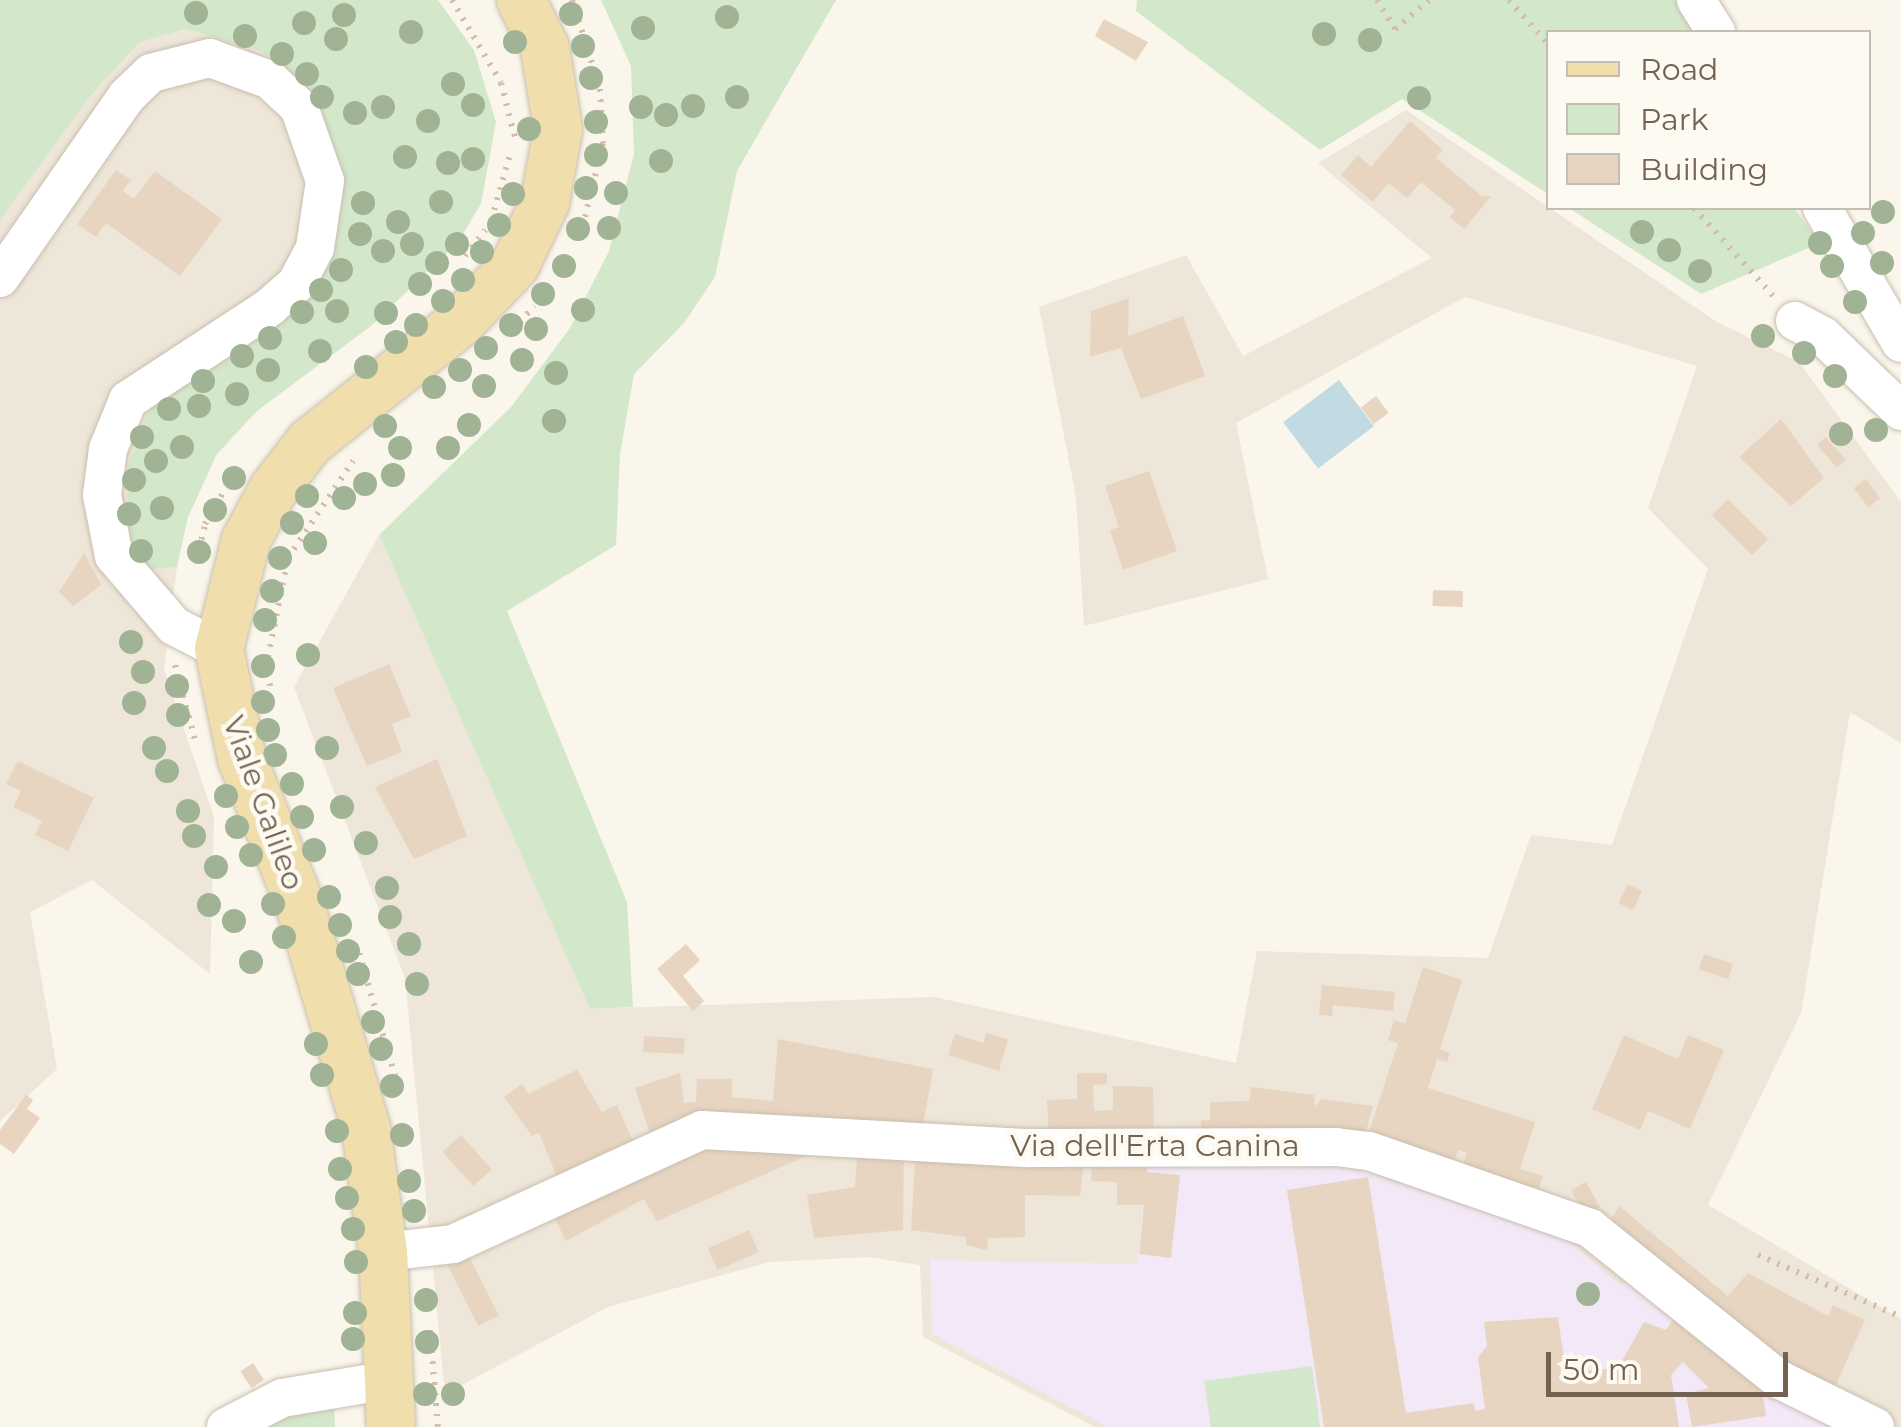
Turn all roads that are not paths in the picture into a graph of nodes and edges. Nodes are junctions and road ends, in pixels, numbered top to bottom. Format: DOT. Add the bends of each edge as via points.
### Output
graph roads {
  1 [pos="521,0"];
  2 [pos="1696,0"];
  3 [pos="1715,30"];
  4 [pos="1823,210"];
  5 [pos="0,278"];
  6 [pos="1795,321"];
  7 [pos="1901,343"];
  8 [pos="1901,411"];
  9 [pos="200,640"];
  10 [pos="1562,1217"];
  11 [pos="382,1252"];
  12 [pos="1663,1308"];
  13 [pos="389,1380"];
  14 [pos="226,1427"];
  15 [pos="391,1427"];
  16 [pos="1875,1427"];
  1 -- 9 [label="main road, Viale Galileo" via="544,48 558,129 545,202 515,265 461,322 310,442 246,540"];
  2 -- 3 [label="street"];
  4 -- 7 [label="street"];
  5 -- 9 [label="street" via="151,72 210,58 270,80 300,107 325,181 324,217 302,272 270,308 128,400 108,448 102,495 114,556 134,586"];
  6 -- 8 [label="street" via="1823,336"];
  9 -- 11 [label="main road, Viale Galileo" via="344,1042 366,1128"];
  10 -- 11 [label="street, Via dell'Erta Canina" via="1368,1151 1336,1147 1029,1148 730,1127 680,1136 452,1244"];
  10 -- 12 [label="street"];
  10 -- 16 [label="street, Via dell'Erta Canina" via="1626,1252 1745,1355 1809,1400"];
  11 -- 13 [label="main road, Viale Galileo"];
  13 -- 14 [label="street" via="282,1398"];
  13 -- 15 [label="main road, Viale Galileo"];
}
